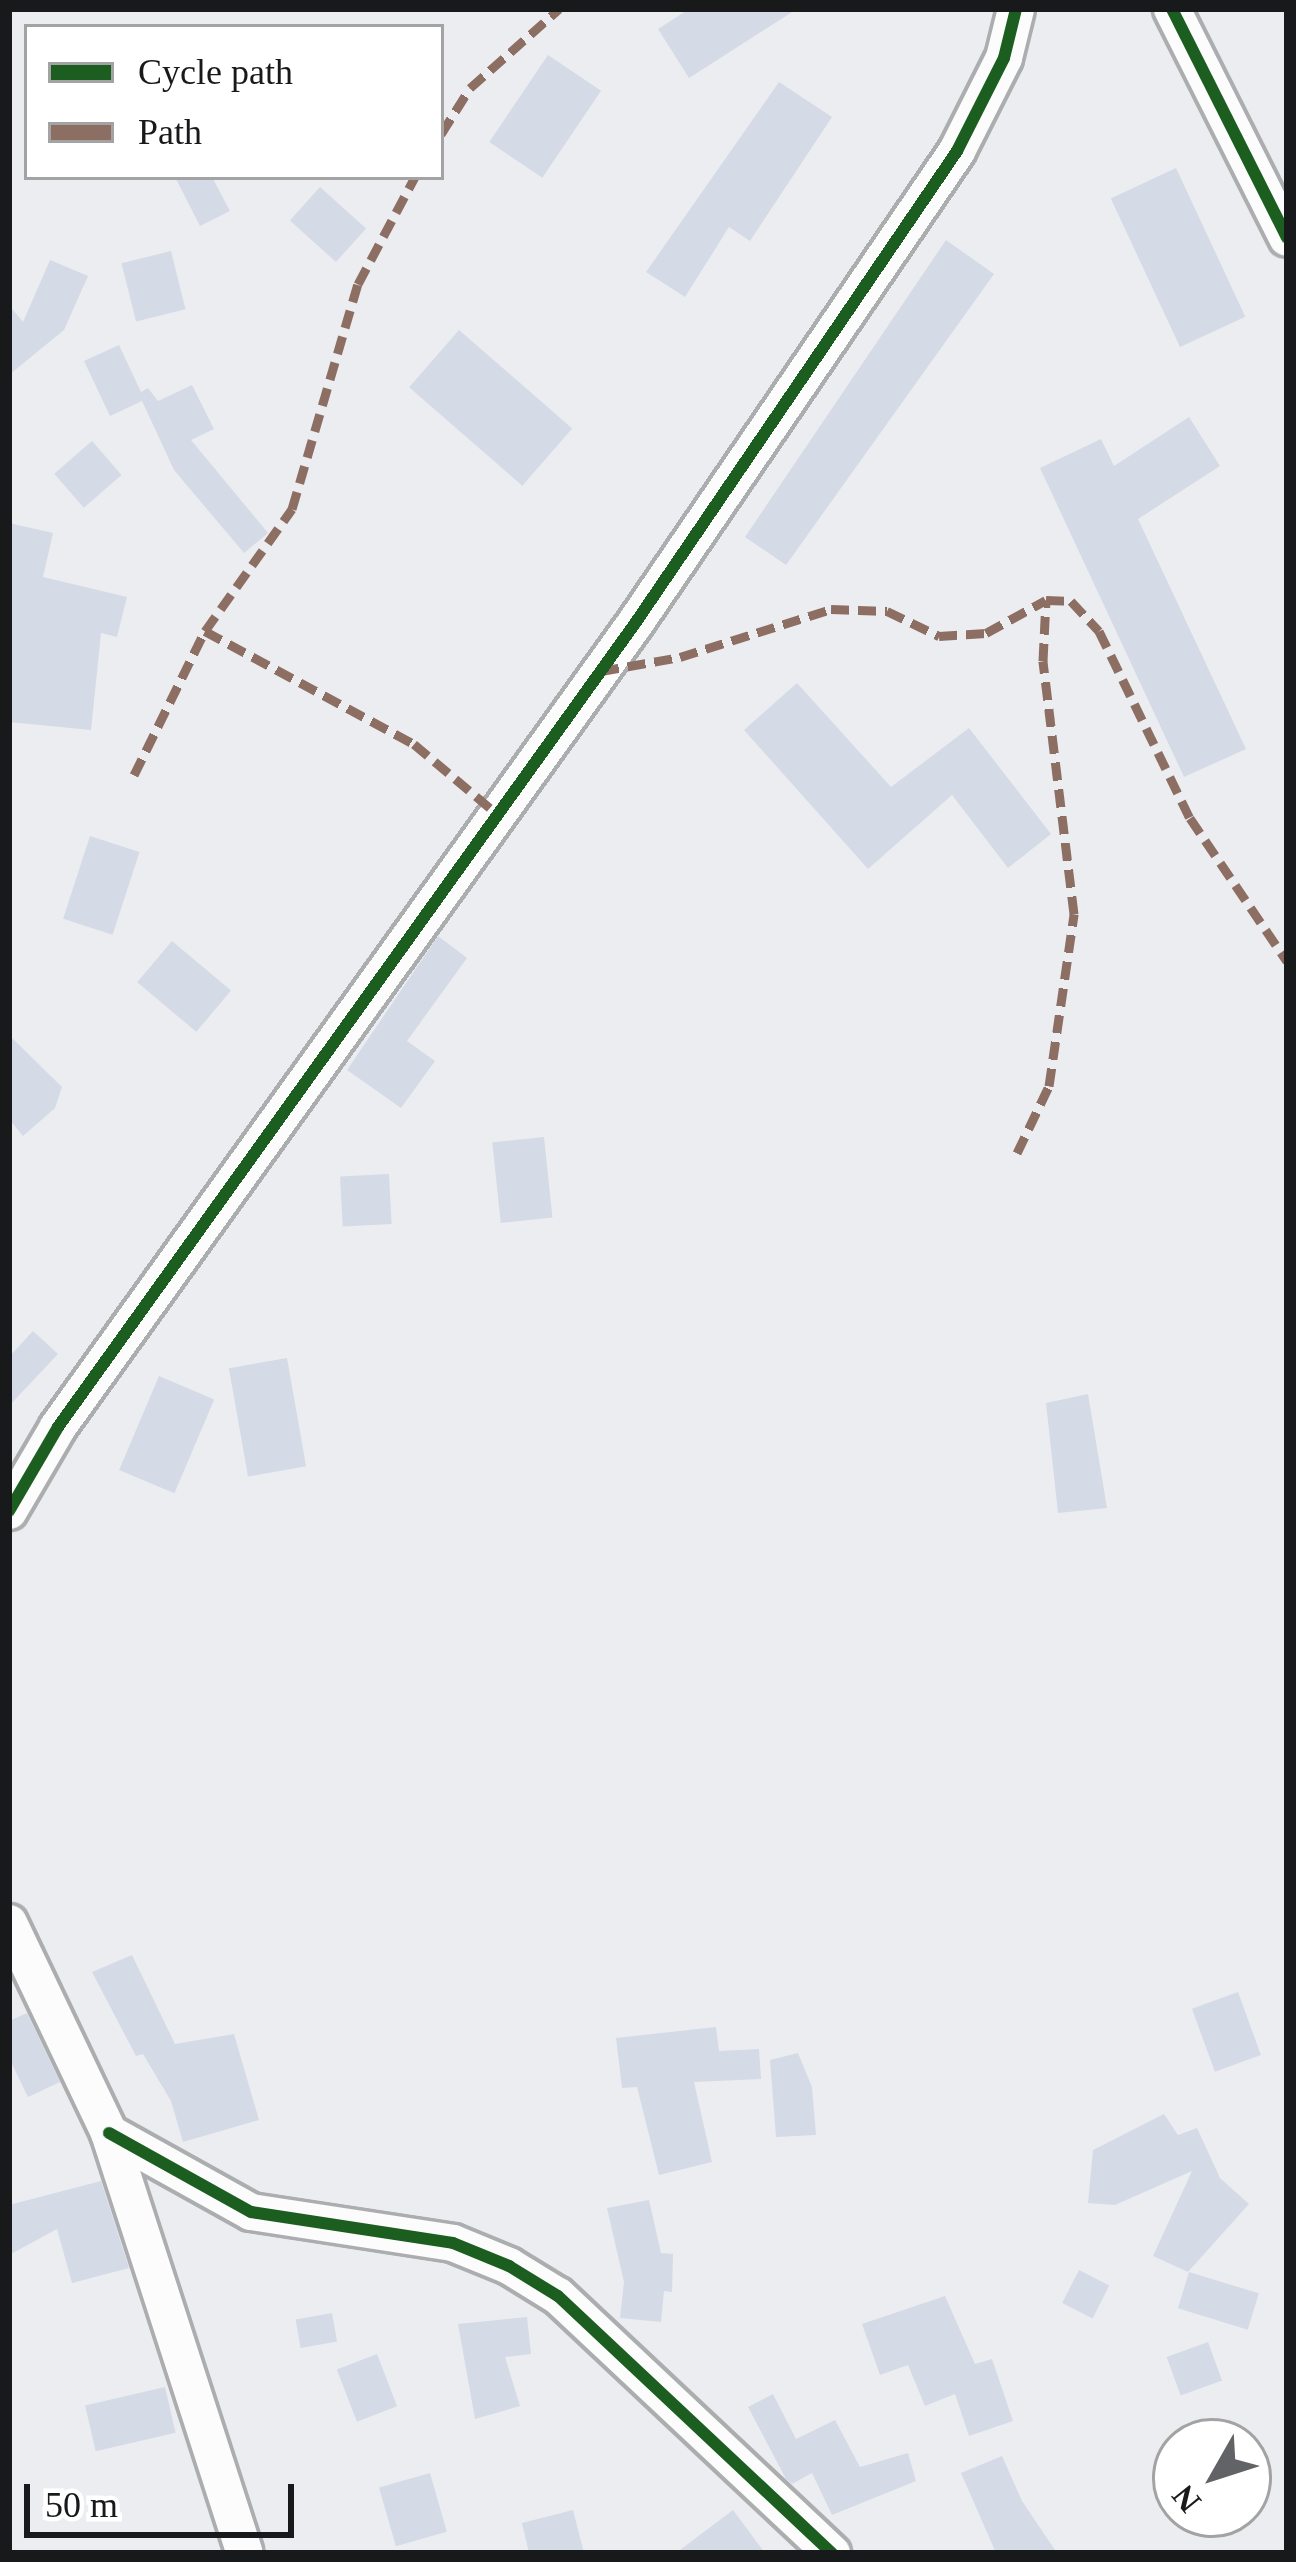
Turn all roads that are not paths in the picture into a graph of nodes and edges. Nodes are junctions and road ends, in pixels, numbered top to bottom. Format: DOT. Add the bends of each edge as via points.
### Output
graph roads {
  1 [pos="1016,9"];
  2 [pos="1172,9"];
  3 [pos="1287,238"];
  4 [pos="9,1511"];
  5 [pos="9,1923"];
  6 [pos="109,2133"];
  7 [pos="245,2553"];
  8 [pos="832,2553"];
  1 -- 4 [label="street" via="1004,58 957,151 636,622 58,1427"];
  2 -- 3 [label="street"];
  5 -- 6 [label="street"];
  6 -- 7 [label="street"];
  6 -- 8 [label="street" via="251,2212 454,2242 509,2266 558,2296"];
}
